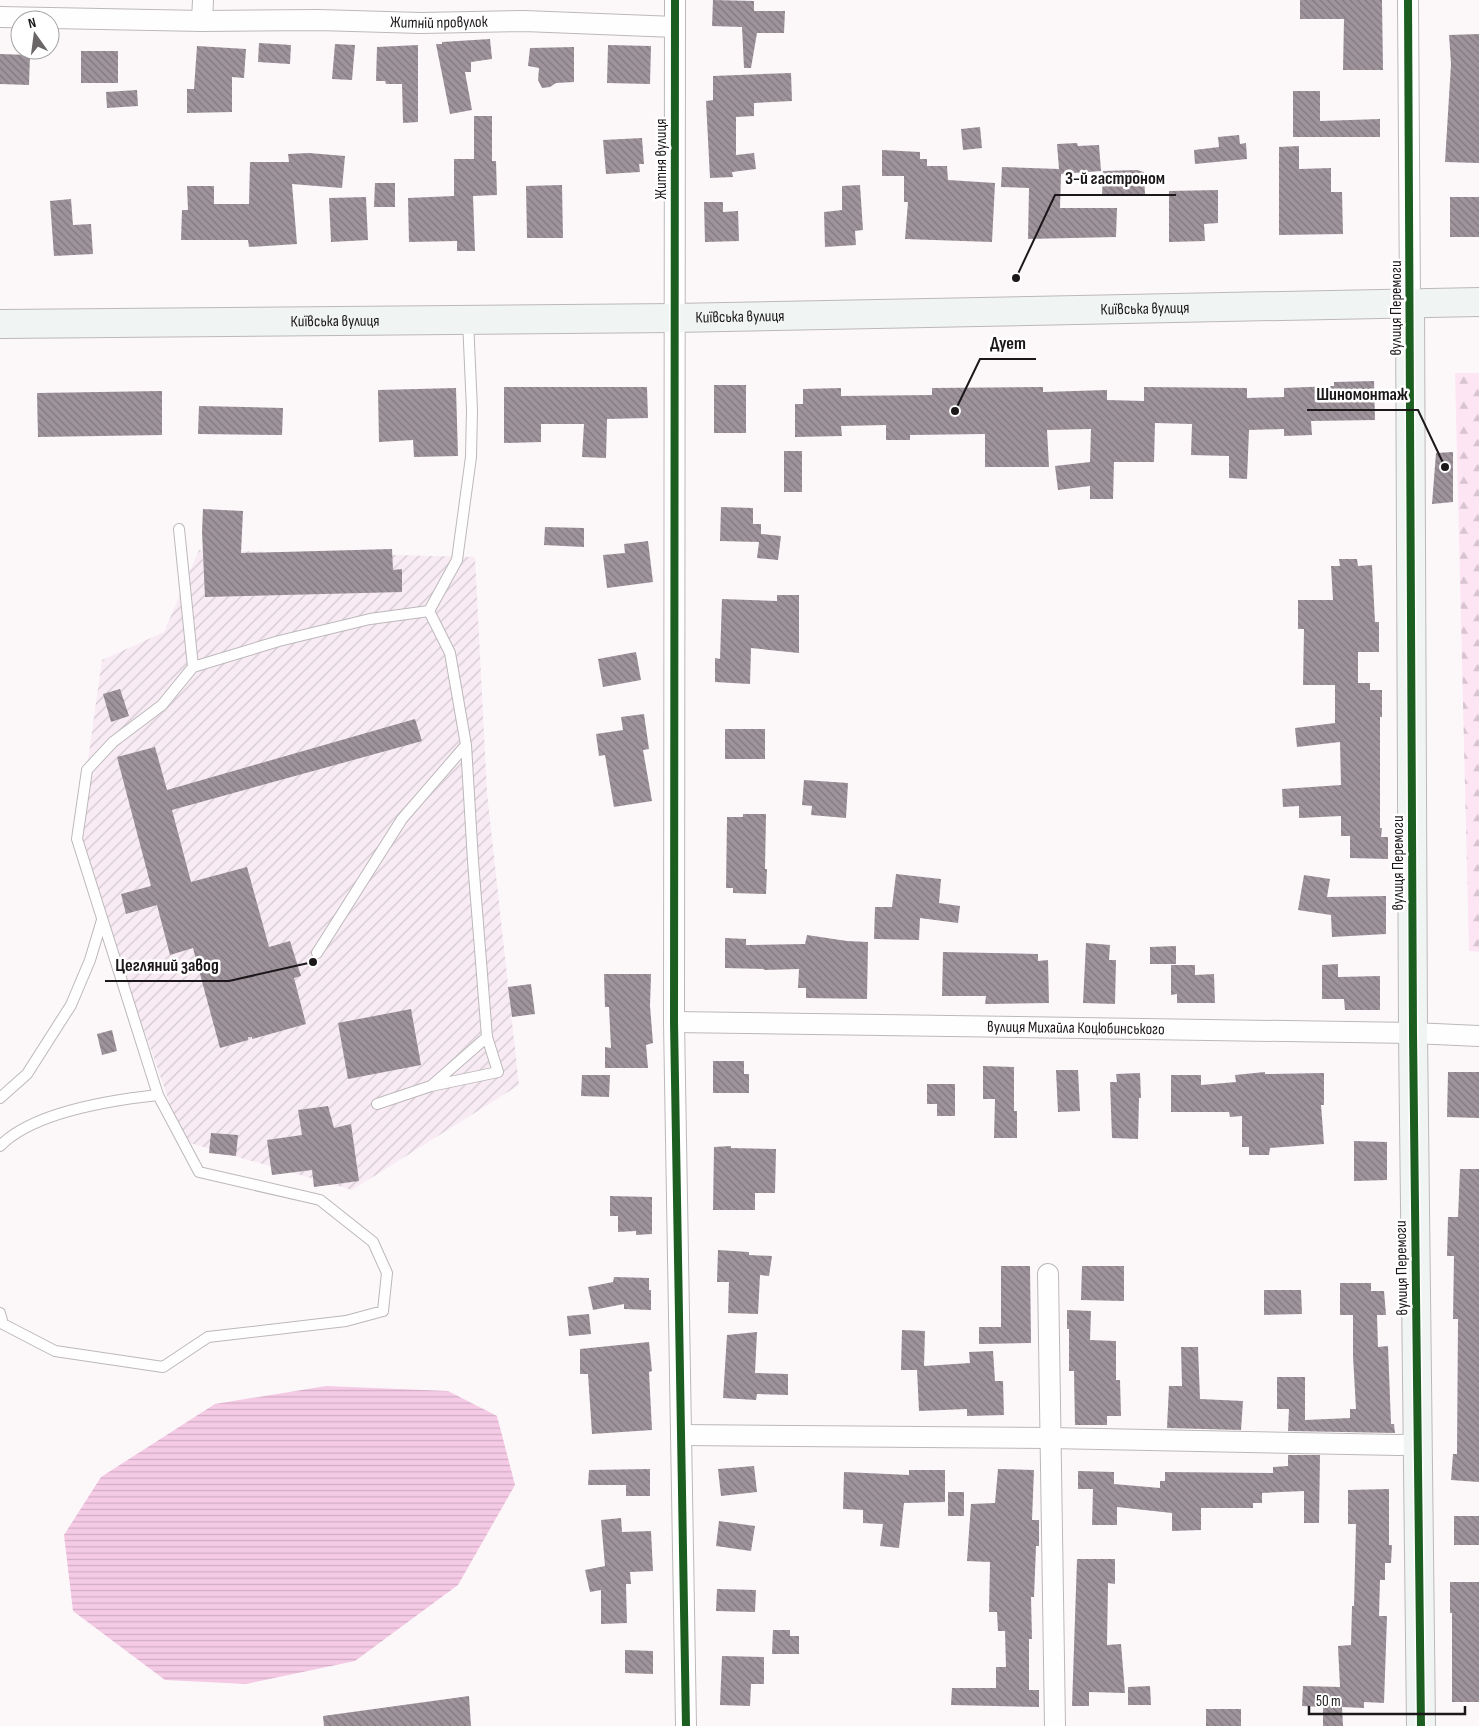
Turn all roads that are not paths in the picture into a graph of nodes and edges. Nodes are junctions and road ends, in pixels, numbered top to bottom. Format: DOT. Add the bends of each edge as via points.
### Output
graph roads {
  1 [pos="203,0"];
  2 [pos="675,0"];
  3 [pos="1408,0"];
  4 [pos="0,17"];
  5 [pos="202,21"];
  6 [pos="675,27"];
  7 [pos="1479,302"];
  8 [pos="1410,303"];
  9 [pos="674,318"];
  10 [pos="468,319"];
  11 [pos="0,324"];
  12 [pos="179,529"];
  13 [pos="429,611"];
  14 [pos="193,667"];
  15 [pos="466,745"];
  16 [pos="102,920"];
  17 [pos="317,953"];
  18 [pos="674,1022"];
  19 [pos="1413,1033"];
  20 [pos="1479,1036"];
  21 [pos="487,1037"];
  22 [pos="431,1086"];
  23 [pos="158,1095"];
  24 [pos="0,1098"];
  25 [pos="377,1104"];
  26 [pos="0,1146"];
  27 [pos="1048,1274"];
  28 [pos="0,1313"];
  29 [pos="681,1435"];
  30 [pos="1050,1438"];
  31 [pos="1418,1444"];
  32 [pos="686,1726"];
  33 [pos="1055,1726"];
  34 [pos="1421,1726"];
  1 -- 5 [label="street"];
  2 -- 6 [label="street, Житня вулиця"];
  3 -- 8 [label="street, вулиця Перемоги"];
  4 -- 5 [label="street, Житній провулок"];
  5 -- 6 [label="street, Житній провулок" via="524,21"];
  6 -- 9 [label="street, Житня вулиця"];
  7 -- 8 [label="street, Київська вулиця"];
  8 -- 9 [label="street, Київська вулиця"];
  8 -- 19 [label="street, вулиця Перемоги"];
  9 -- 10 [label="street, Київська вулиця"];
  9 -- 18 [label="street, Житня вулиця"];
  10 -- 11 [label="street, Київська вулиця"];
  10 -- 13 [label="lane" via="471,457 460,541 457,560"];
  12 -- 14 [label="lane"];
  13 -- 14 [label="lane" via="361,621"];
  13 -- 15 [label="lane" via="450,654"];
  14 -- 16 [label="lane" via="162,705 113,742 87,770 77,839"];
  15 -- 17 [label="lane" via="402,819"];
  15 -- 21 [label="lane"];
  16 -- 23 [label="lane"];
  16 -- 24 [label="lane" via="71,1005 26,1074"];
  18 -- 19 [label="street, вулиця Михайла Коцюбинського"];
  18 -- 29 [label="street, Житня вулиця"];
  19 -- 20 [label="street, вулиця Михайла Коцюбинського"];
  19 -- 31 [label="street, вулиця Перемоги"];
  21 -- 22 [label="lane"];
  21 -- 22 [label="lane" via="498,1072"];
  22 -- 25 [label="lane"];
  23 -- 26 [label="lane" via="57,1114 9,1137"];
  23 -- 28 [label="lane" via="199,1172 320,1200 373,1242 387,1273 383,1311 346,1321 208,1337 163,1367 55,1351 3,1324"];
  27 -- 30 [label="street"];
  29 -- 30 [label="street"];
  29 -- 32 [label="street, Житня вулиця"];
  30 -- 31 [label="street"];
  30 -- 33 [label="street"];
  31 -- 34 [label="street, вулиця Перемоги"];
}
